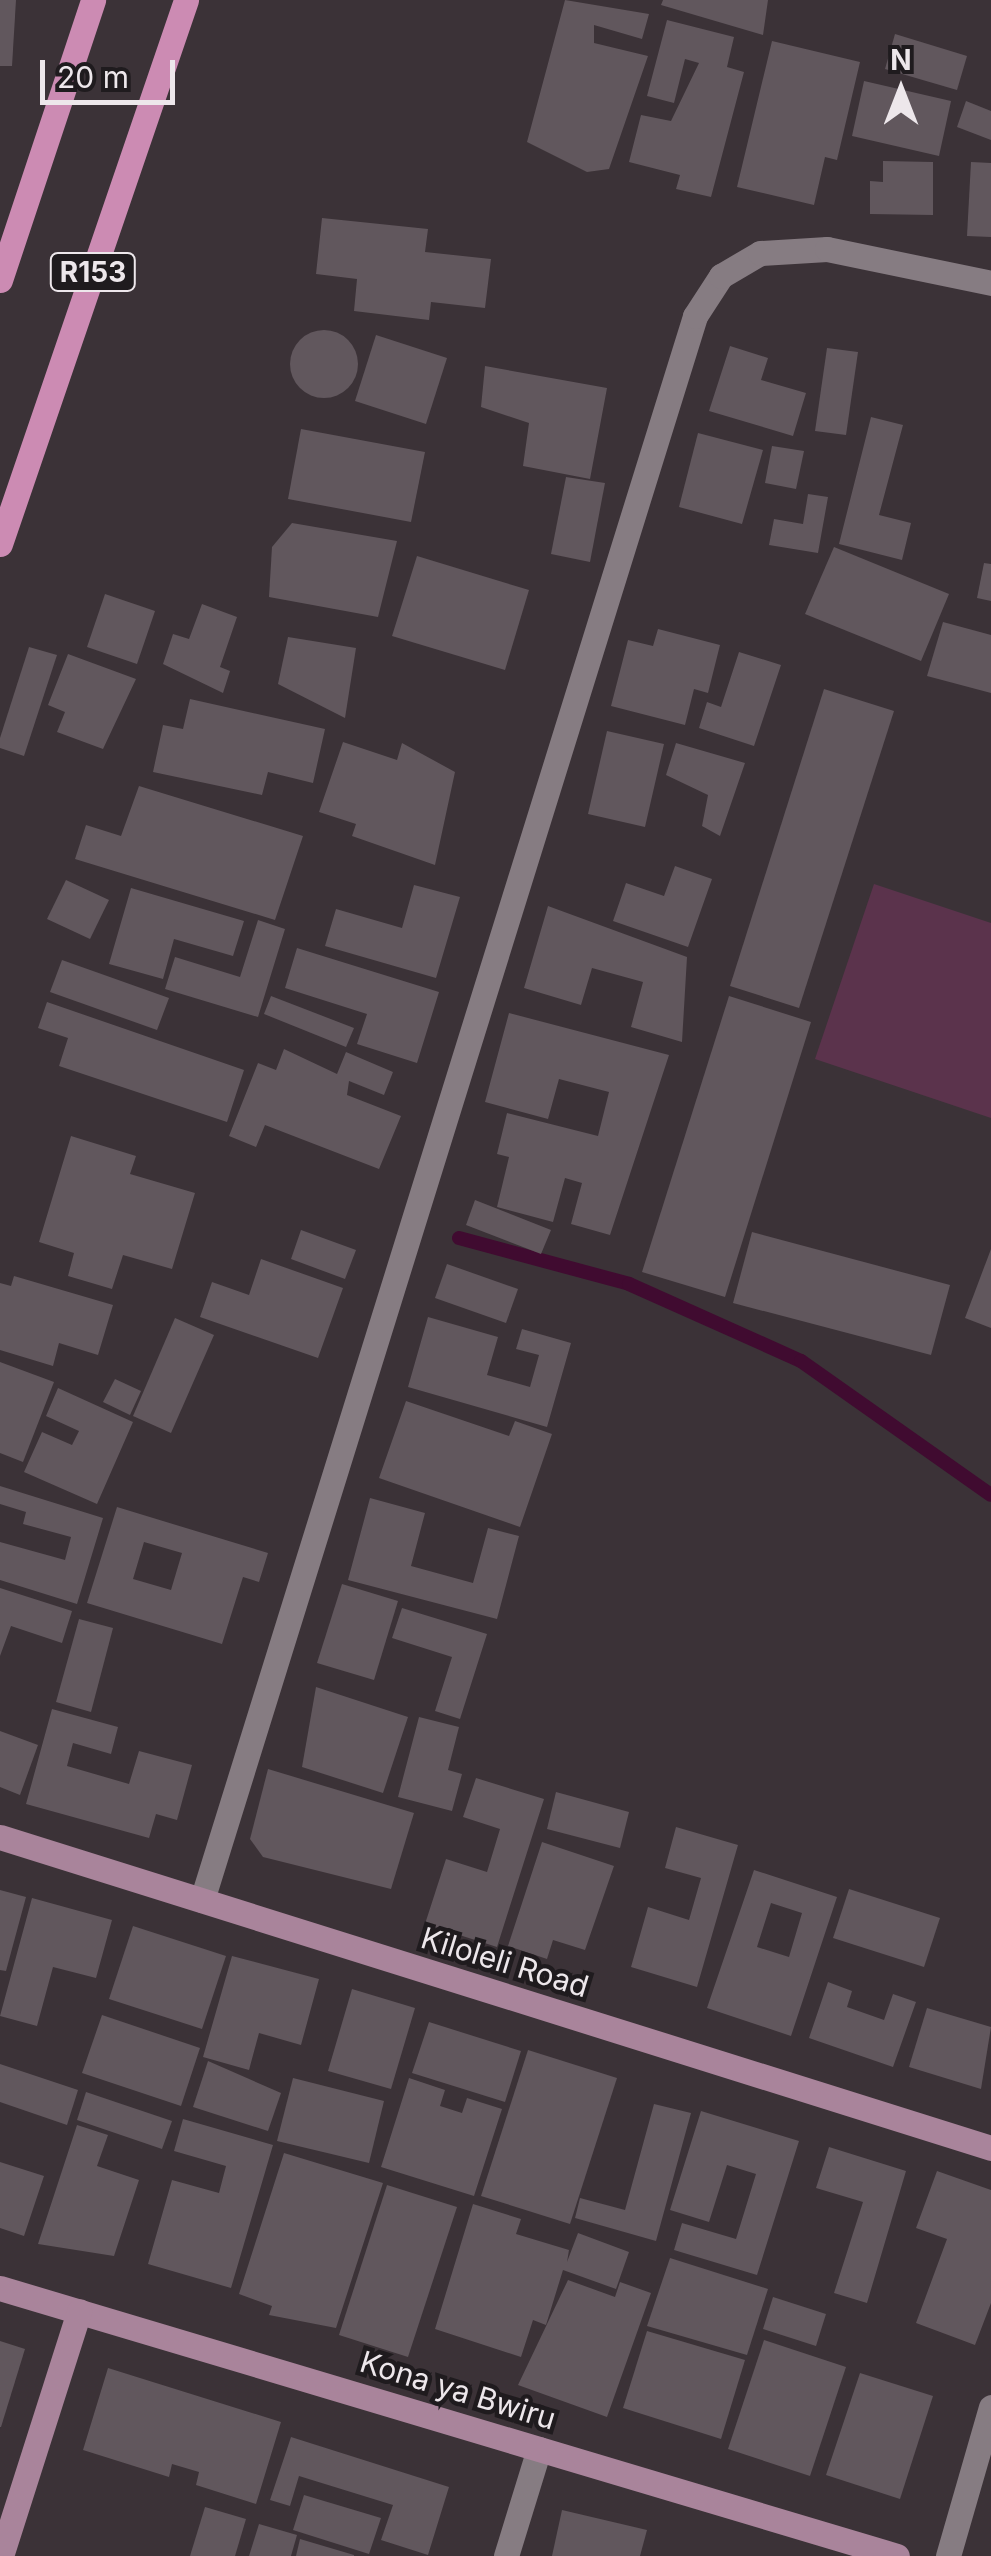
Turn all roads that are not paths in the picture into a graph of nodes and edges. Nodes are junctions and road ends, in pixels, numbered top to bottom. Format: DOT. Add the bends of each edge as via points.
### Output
graph roads {
  1 [pos="93,0"];
  2 [pos="186,0"];
  3 [pos="0,280"];
  4 [pos="991,284"];
  5 [pos="0,544"];
  6 [pos="0,1837"];
  7 [pos="202,1900"];
  8 [pos="991,2148"];
  9 [pos="0,2288"];
  10 [pos="79,2311"];
  11 [pos="991,2407"];
  12 [pos="539,2448"];
  13 [pos="1,2556"];
  14 [pos="506,2556"];
  15 [pos="898,2556"];
  16 [pos="948,2556"];
  1 -- 3 [label="main road, R153"];
  2 -- 5 [label="main road, R153"];
  4 -- 7 [label="street" via="827,249 760,252 720,276 695,316"];
  6 -- 7 [label="street, Kiloleli Road"];
  7 -- 8 [label="street, Kiloleli Road"];
  9 -- 10 [label="street, Kona ya Bwiru"];
  10 -- 12 [label="street, Kona ya Bwiru"];
  10 -- 13 [label="street"];
  11 -- 16 [label="street"];
  12 -- 14 [label="street"];
  12 -- 15 [label="street, Kona ya Bwiru"];
}
